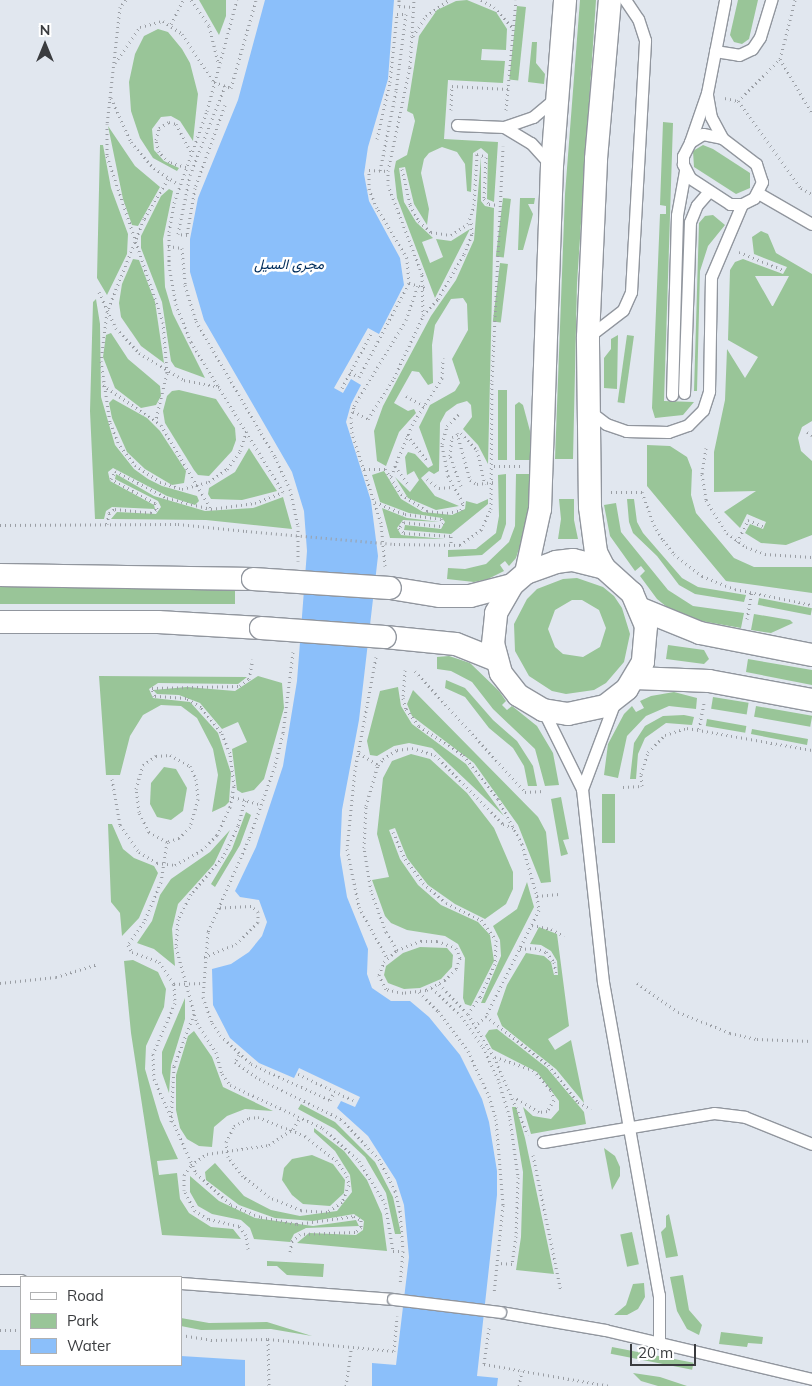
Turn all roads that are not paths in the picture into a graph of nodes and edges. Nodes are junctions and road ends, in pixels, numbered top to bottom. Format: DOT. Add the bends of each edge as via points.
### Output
graph roads {
  1 [pos="565,0"];
  2 [pos="610,0"];
  3 [pos="625,0"];
  4 [pos="724,0"];
  5 [pos="771,0"];
  6 [pos="715,51"];
  7 [pos="707,93"];
  8 [pos="556,98"];
  9 [pos="457,125"];
  10 [pos="504,127"];
  11 [pos="722,138"];
  12 [pos="690,142"];
  13 [pos="552,166"];
  14 [pos="685,171"];
  15 [pos="709,191"];
  16 [pos="758,193"];
  17 [pos="742,204"];
  18 [pos="812,224"];
  19 [pos="588,337"];
  20 [pos="589,411"];
  21 [pos="604,568"];
  22 [pos="0,575"];
  23 [pos="519,579"];
  24 [pos="642,609"];
  25 [pos="0,622"];
  26 [pos="812,655"];
  27 [pos="496,660"];
  28 [pos="635,678"];
  29 [pos="616,699"];
  30 [pos="812,700"];
  31 [pos="543,710"];
  32 [pos="582,789"];
  33 [pos="628,1127"];
  34 [pos="543,1142"];
  35 [pos="812,1144"];
  36 [pos="0,1280"];
  37 [pos="20,1280"];
  38 [pos="182,1283"];
  39 [pos="659,1343"];
  40 [pos="812,1379"];
  1 -- 8 [label="street"];
  2 -- 19 [label="street" via="596,159"];
  3 -- 19 [label="lane" via="638,19 645,40 631,292 623,310"];
  4 -- 6 [label="lane"];
  5 -- 6 [label="lane" via="760,37 752,50 739,55"];
  6 -- 7 [label="lane"];
  7 -- 11 [label="lane" via="711,117"];
  7 -- 12 [label="lane"];
  8 -- 10 [label="lane" via="532,117"];
  8 -- 13 [label="street"];
  9 -- 10 [label="lane"];
  10 -- 13 [label="lane" via="531,143"];
  11 -- 12 [label="lane" via="703,134"];
  11 -- 16 [label="lane" via="756,164 761,175"];
  12 -- 14 [label="lane" via="682,156"];
  13 -- 23 [label="street" via="540,509"];
  14 -- 15 [label="lane"];
  14 -- 15 [label="lane" via="677,215 678,394 690,222 697,205"];
  15 -- 17 [label="lane" via="724,202"];
  16 -- 17 [label="lane"];
  16 -- 18 [label="lane"];
  17 -- 20 [label="lane" via="711,277 709,390 703,410 688,425 668,432 626,431 606,424"];
  19 -- 20 [label="street"];
  20 -- 21 [label="street" via="589,492 593,537"];
  21 -- 23 [label="street" via="564,561 541,566"];
  21 -- 24 [label="street" via="620,579"];
  22 -- 23 [label="street, bridge" via="253,579 463,596 484,594"];
  23 -- 27 [label="street" via="496,613 493,636"];
  24 -- 26 [label="street" via="700,633"];
  24 -- 28 [label="street" via="646,644"];
  25 -- 27 [label="street, bridge" via="158,622 385,637 456,644"];
  27 -- 31 [label="street" via="514,690"];
  28 -- 29 [label="street"];
  28 -- 30 [label="street" via="709,681"];
  29 -- 31 [label="street" via="581,713"];
  29 -- 32 [label="lane" via="596,743"];
  31 -- 32 [label="lane"];
  32 -- 33 [label="lane" via="604,982"];
  33 -- 34 [label="lane"];
  33 -- 35 [label="lane" via="699,1114 730,1114 760,1122"];
  33 -- 39 [label="lane" via="655,1271"];
  36 -- 37 [label="lane"];
  38 -- 39 [label="lane, bridge" via="395,1302 495,1315"];
  39 -- 40 [label="lane"];
}
